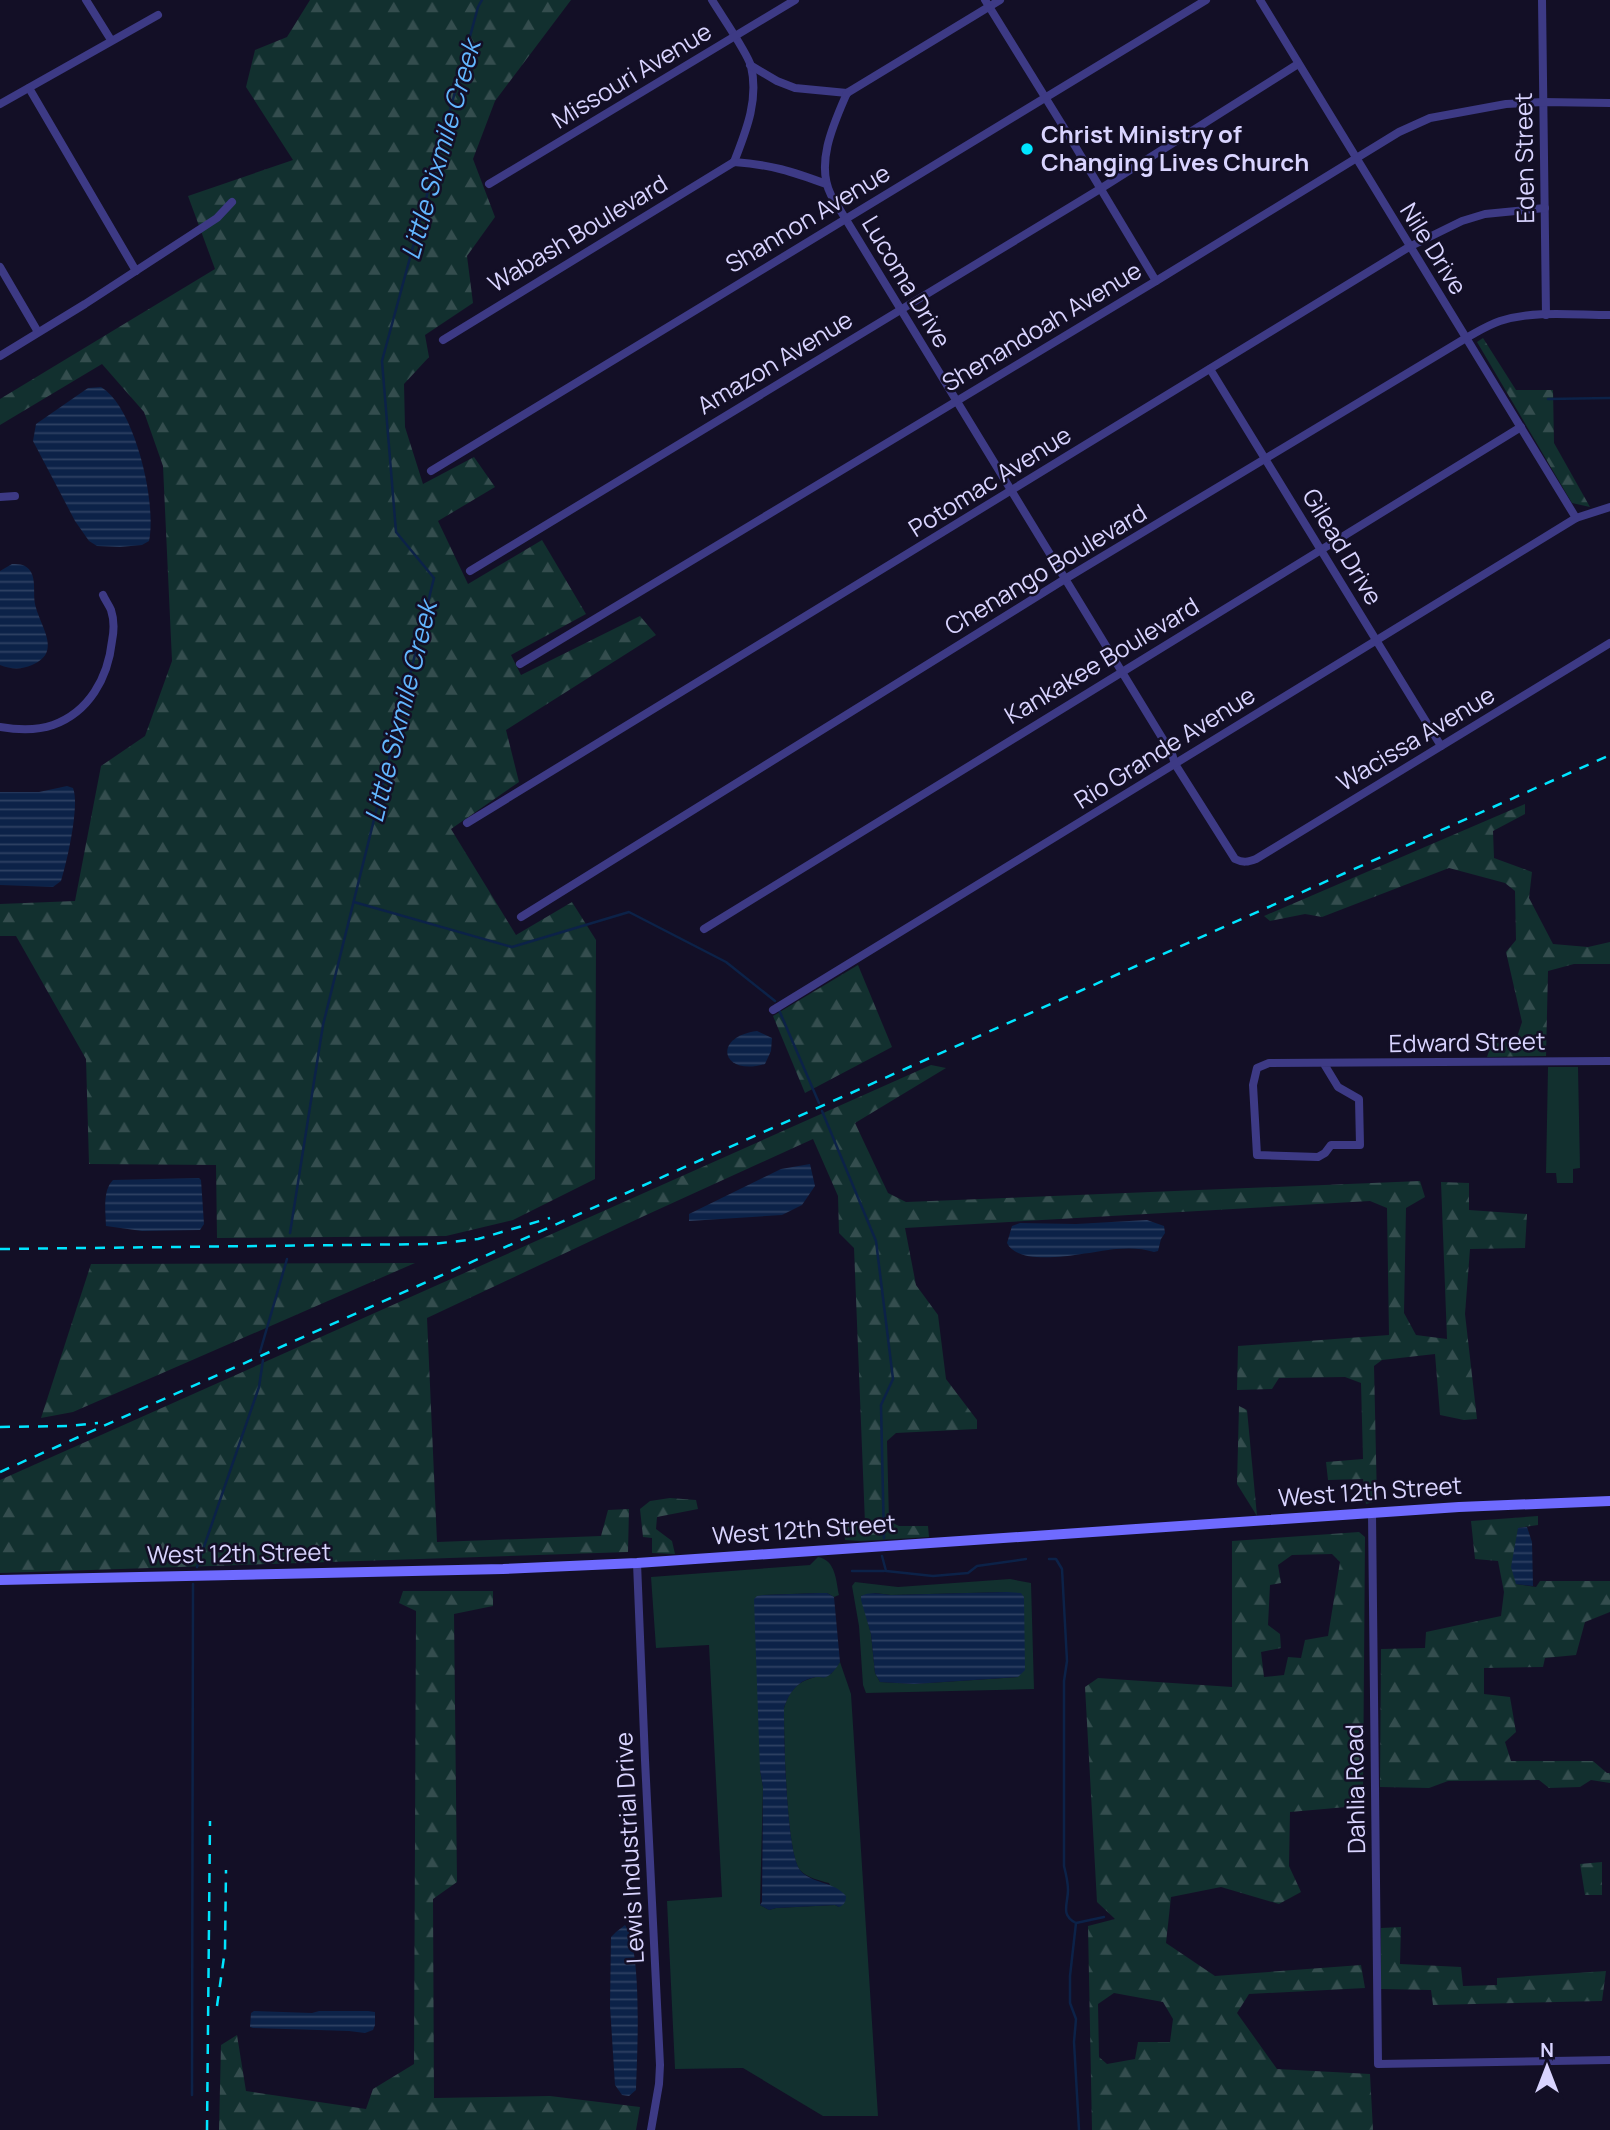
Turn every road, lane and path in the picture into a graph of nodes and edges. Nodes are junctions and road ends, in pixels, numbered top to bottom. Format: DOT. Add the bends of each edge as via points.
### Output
graph roads {
  1 [pos="86,0"];
  2 [pos="712,0"];
  3 [pos="796,0"];
  4 [pos="1000,0"];
  5 [pos="1206,0"];
  6 [pos="1260,0"];
  7 [pos="1542,0"];
  8 [pos="987,3"];
  9 [pos="158,15"];
  10 [pos="734,37"];
  11 [pos="111,40"];
  12 [pos="1298,64"];
  13 [pos="750,65"];
  14 [pos="29,88"];
  15 [pos="847,93"];
  16 [pos="1046,98"];
  17 [pos="1544,102"];
  18 [pos="1610,103"];
  19 [pos="0,104"];
  20 [pos="1355,158"];
  21 [pos="734,162"];
  22 [pos="489,184"];
  23 [pos="825,184"];
  24 [pos="1100,189"];
  25 [pos="232,202"];
  26 [pos="1545,208"];
  27 [pos="845,219"];
  28 [pos="1409,247"];
  29 [pos="0,267"];
  30 [pos="136,271"];
  31 [pos="1156,281"];
  32 [pos="901,309"];
  33 [pos="1546,315"];
  34 [pos="1610,315"];
  35 [pos="38,332"];
  36 [pos="1466,338"];
  37 [pos="443,340"];
  38 [pos="0,356"];
  39 [pos="1210,369"];
  40 [pos="957,401"];
  41 [pos="1521,427"];
  42 [pos="1266,459"];
  43 [pos="431,471"];
  44 [pos="1012,490"];
  45 [pos="15,496"];
  46 [pos="0,497"];
  47 [pos="1610,507"];
  48 [pos="1576,518"];
  49 [pos="1322,549"];
  50 [pos="470,572"];
  51 [pos="1065,579"];
  52 [pos="103,595"];
  53 [pos="1376,640"];
  54 [pos="1610,643"];
  55 [pos="520,664"];
  56 [pos="1121,671"];
  57 [pos="0,727"];
  58 [pos="1441,746"];
  59 [pos="1175,764"];
  60 [pos="467,823"];
  61 [pos="1240,862"];
  62 [pos="521,917"];
  63 [pos="704,929"];
  64 [pos="773,1010"];
  65 [pos="1610,1061"];
  66 [pos="1324,1064"];
  67 [pos="1610,1501"];
  68 [pos="1373,1513"];
  69 [pos="638,1563"];
  70 [pos="0,1580"];
  71 [pos="1610,2060"];
  72 [pos="651,2130"];
  1 -- 11 [label="street"];
  2 -- 10 [label="street"];
  3 -- 10 [label="street, Missouri Avenue"];
  4 -- 8 [label="street"];
  5 -- 16 [label="street, Shannon Avenue"];
  6 -- 12 [label="street, Nile Drive"];
  7 -- 17 [label="street, Eden Street"];
  8 -- 15 [label="street"];
  8 -- 16 [label="street"];
  9 -- 11 [label="street"];
  10 -- 13 [label="street"];
  10 -- 22 [label="street, Missouri Avenue"];
  11 -- 14 [label="street"];
  12 -- 20 [label="street, Nile Drive"];
  12 -- 24 [label="street, Amazon Avenue"];
  13 -- 15 [label="street" via="795,88"];
  13 -- 21 [label="street" via="750,117"];
  14 -- 19 [label="street"];
  14 -- 30 [label="street"];
  15 -- 23 [label="street" via="827,150"];
  16 -- 24 [label="street"];
  16 -- 27 [label="street, Shannon Avenue"];
  17 -- 18 [label="street, Shenandoah Avenue"];
  17 -- 20 [label="street, Shenandoah Avenue" via="1430,118"];
  17 -- 26 [label="street, Eden Street"];
  20 -- 28 [label="street, Nile Drive"];
  20 -- 31 [label="street, Shenandoah Avenue"];
  21 -- 23 [label="street" via="777,167"];
  21 -- 37 [label="street, Wabash Boulevard"];
  23 -- 27 [label="street, Lucoma Drive"];
  24 -- 31 [label="street"];
  24 -- 32 [label="street, Amazon Avenue"];
  25 -- 30 [label="street" via="217,218"];
  26 -- 28 [label="street, Potomac Avenue" via="1485,214"];
  26 -- 33 [label="street, Eden Street"];
  27 -- 32 [label="street, Lucoma Drive"];
  27 -- 43 [label="street, Shannon Avenue"];
  28 -- 36 [label="street, Nile Drive"];
  28 -- 39 [label="street, Potomac Avenue"];
  29 -- 35 [label="street"];
  30 -- 35 [label="street"];
  31 -- 40 [label="street, Shenandoah Avenue"];
  32 -- 40 [label="street, Lucoma Drive"];
  32 -- 50 [label="street, Amazon Avenue"];
  33 -- 34 [label="street, Chenango Boulevard"];
  33 -- 36 [label="street, Chenango Boulevard" via="1499,321"];
  35 -- 38 [label="street"];
  36 -- 41 [label="street, Nile Drive"];
  36 -- 42 [label="street, Chenango Boulevard"];
  39 -- 42 [label="street, Gilead Drive"];
  39 -- 44 [label="street, Potomac Avenue"];
  40 -- 44 [label="street, Lucoma Drive"];
  40 -- 55 [label="street, Shenandoah Avenue"];
  41 -- 48 [label="street, Nile Drive"];
  41 -- 49 [label="street, Kankakee Boulevard"];
  42 -- 49 [label="street, Gilead Drive"];
  42 -- 51 [label="street, Chenango Boulevard"];
  44 -- 51 [label="street, Lucoma Drive"];
  44 -- 60 [label="street, Potomac Avenue"];
  45 -- 46 [label="street"];
  47 -- 48 [label="street, Rio Grande Avenue"];
  48 -- 53 [label="street, Rio Grande Avenue"];
  49 -- 53 [label="street, Gilead Drive"];
  49 -- 56 [label="street, Kankakee Boulevard"];
  51 -- 56 [label="street, Lucoma Drive"];
  51 -- 62 [label="street, Chenango Boulevard"];
  52 -- 57 [label="street" via="112,611 114,631 106,670 93,695 82,708 53,725"];
  53 -- 58 [label="street, Gilead Drive"];
  53 -- 59 [label="street, Rio Grande Avenue"];
  54 -- 58 [label="street, Wacissa Avenue"];
  56 -- 59 [label="street, Lucoma Drive"];
  56 -- 63 [label="street, Kankakee Boulevard"];
  58 -- 61 [label="street, Wacissa Avenue" via="1256,859"];
  59 -- 61 [label="street, Lucoma Drive" via="1231,855"];
  59 -- 64 [label="street, Rio Grande Avenue"];
  65 -- 66 [label="street, Edward Street"];
  66 -- 66 [label="street, Edward Street" via="1269,1063 1257,1068 1253,1085 1257,1155 1318,1157 1331,1145 1360,1145 1359,1099 1338,1087"];
  67 -- 68 [label="street, West 12th Street"];
  68 -- 69 [label="street, West 12th Street"];
  68 -- 71 [label="street, Dahlia Road" via="1378,2064"];
  69 -- 70 [label="street, West 12th Street"];
  69 -- 72 [label="street, Lewis Industrial Drive" via="660,2065"];
}
